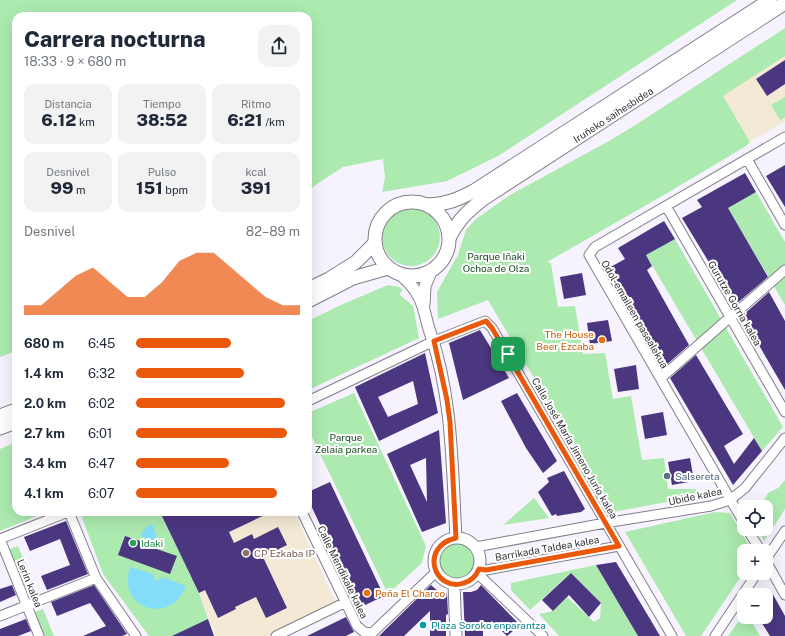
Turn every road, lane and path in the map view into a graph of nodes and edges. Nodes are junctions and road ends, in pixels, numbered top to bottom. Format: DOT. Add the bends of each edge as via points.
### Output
graph roads {
  1 [pos="770,0"];
  2 [pos="785,3"];
  3 [pos="785,137"];
  4 [pos="747,159"];
  5 [pos="428,205"];
  6 [pos="666,206"];
  7 [pos="785,225"];
  8 [pos="450,236"];
  9 [pos="375,243"];
  10 [pos="388,268"];
  11 [pos="785,270"];
  12 [pos="431,272"];
  13 [pos="402,276"];
  14 [pos="312,287"];
  15 [pos="312,299"];
  16 [pos="424,310"];
  17 [pos="434,341"];
  18 [pos="662,377"];
  19 [pos="312,399"];
  20 [pos="12,412"];
  21 [pos="785,412"];
  22 [pos="0,416"];
  23 [pos="12,424"];
  24 [pos="0,428"];
  25 [pos="785,438"];
  26 [pos="730,500"];
  27 [pos="737,512"];
  28 [pos="58,516"];
  29 [pos="70,516"];
  30 [pos="304,516"];
  31 [pos="605,523"];
  32 [pos="785,531"];
  33 [pos="456,538"];
  34 [pos="0,539"];
  35 [pos="619,546"];
  36 [pos="476,547"];
  37 [pos="773,549"];
  38 [pos="478,571"];
  39 [pos="436,572"];
  40 [pos="773,573"];
  41 [pos="96,578"];
  42 [pos="752,580"];
  43 [pos="454,584"];
  44 [pos="785,595"];
  45 [pos="346,602"];
  46 [pos="27,605"];
  47 [pos="0,616"];
  48 [pos="356,632"];
  49 [pos="371,634"];
  50 [pos="39,636"];
  51 [pos="136,636"];
  52 [pos="276,636"];
  53 [pos="456,636"];
  54 [pos="543,636"];
  55 [pos="672,636"];
  56 [pos="715,636"];
  1 -- 5 [label="highway, Iruñeko saihesbidea" via="474,191 443,204"];
  2 -- 8 [label="highway, Iruñeko saihesbidea" via="483,199 465,213"];
  3 -- 4 [label="street, Odol-emaileen pasealekua"];
  4 -- 6 [label="street, Odol-emaileen pasealekua"];
  4 -- 7 [label="street"];
  5 -- 8 [label="highway" via="439,212"];
  5 -- 9 [label="highway" via="406,202 386,212 375,232"];
  6 -- 21 [label="street, Gurutze Gorria kalea"];
  6 -- 26 [label="street, Odol-emaileen pasealekua" via="595,248 589,255"];
  8 -- 12 [label="highway" via="446,256"];
  9 -- 10 [label="highway" via="381,261"];
  9 -- 14 [label="highway" via="356,262"];
  10 -- 13 [label="highway"];
  10 -- 15 [label="highway" via="353,278"];
  11 -- 18 [label="street, Odol-emaileen pasealekua"];
  12 -- 13 [label="highway" via="422,276"];
  12 -- 16 [label="main road" via="425,286"];
  13 -- 16 [label="main road" via="413,286"];
  16 -- 17 [label="main road"];
  17 -- 19 [label="street"];
  17 -- 31 [label="street, Calle José María Jimeno Jurío kalea" via="486,321"];
  17 -- 33 [label="main road" via="450,422"];
  20 -- 22 [label="highway"];
  23 -- 24 [label="highway"];
  25 -- 26 [label="street, Ubide kalea" via="745,488"];
  26 -- 27 [label="street"];
  26 -- 31 [label="street, Ubide kalea" via="711,506"];
  28 -- 34 [label="street"];
  29 -- 41 [label="street"];
  30 -- 45 [label="street, Calle Mendikale kalea"];
  31 -- 35 [label="street, Calle José María Jimeno Jurío kalea"];
  31 -- 36 [label="street, Barrikada Taldea kalea"];
  32 -- 37 [label="street"];
  33 -- 36 [label="main road" via="463,538"];
  33 -- 39 [label="main road" via="448,539 437,549 434,556"];
  34 -- 46 [label="street, Lerin kalea"];
  35 -- 38 [label="street, Barrikada Taldea kalea"];
  35 -- 55 [label="street, Calle José María Jimeno Jurío kalea"];
  36 -- 38 [label="main road" via="480,561"];
  38 -- 43 [label="main road" via="467,582"];
  38 -- 54 [label="street"];
  39 -- 43 [label="main road" via="440,578"];
  39 -- 49 [label="street"];
  40 -- 44 [label="street"];
  41 -- 46 [label="street"];
  41 -- 51 [label="street"];
  42 -- 56 [label="street"];
  43 -- 53 [label="main road"];
  45 -- 48 [label="street, Calle Mendikale kalea"];
  45 -- 52 [label="street"];
  46 -- 47 [label="street"];
  46 -- 50 [label="street, Lerin kalea"];
  48 -- 49 [label="street, Calle Mendikale kalea"];
}
